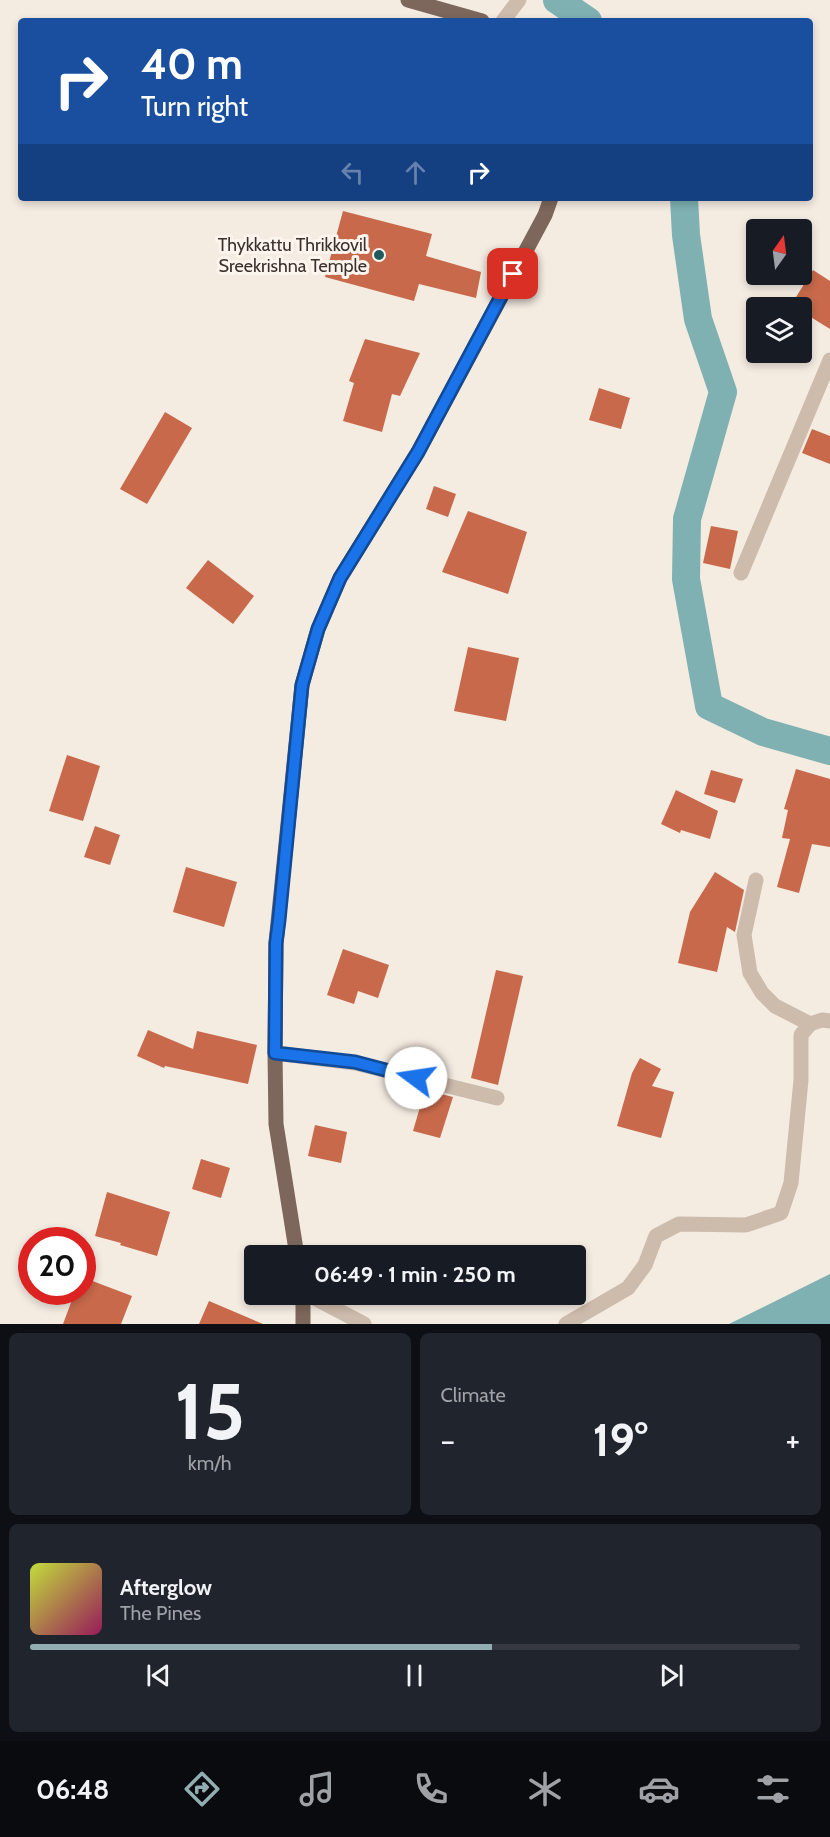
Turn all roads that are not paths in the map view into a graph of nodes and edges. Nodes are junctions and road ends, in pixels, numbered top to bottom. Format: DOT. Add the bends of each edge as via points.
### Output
graph roads {
  1 [pos="408,0"];
  2 [pos="517,2"];
  3 [pos="471,18"];
  4 [pos="505,18"];
  5 [pos="550,201"];
  6 [pos="830,360"];
  7 [pos="741,573"];
  8 [pos="756,880"];
  9 [pos="830,1020"];
  10 [pos="810,1024"];
  11 [pos="275,1053"];
  12 [pos="497,1098"];
  13 [pos="295,1245"];
  14 [pos="304,1305"];
  15 [pos="327,1305"];
  16 [pos="303,1324"];
  17 [pos="364,1324"];
  18 [pos="567,1324"];
  1 -- 3 [label="main road"];
  2 -- 4 [label="street"];
  5 -- 11 [label="main road" via="418,452 340,578 318,629 302,685 276,943"];
  6 -- 7 [label="street"];
  8 -- 10 [label="street" via="744,935 750,973 775,1006"];
  9 -- 10 [label="street"];
  10 -- 18 [label="street" via="801,1035 801,1080 791,1183 781,1213 746,1225 679,1224 656,1236 645,1265 628,1288"];
  11 -- 12 [label="street" via="355,1062"];
  11 -- 13 [label="main road" via="276,1124"];
  14 -- 16 [label="main road"];
  15 -- 17 [label="street"];
}
